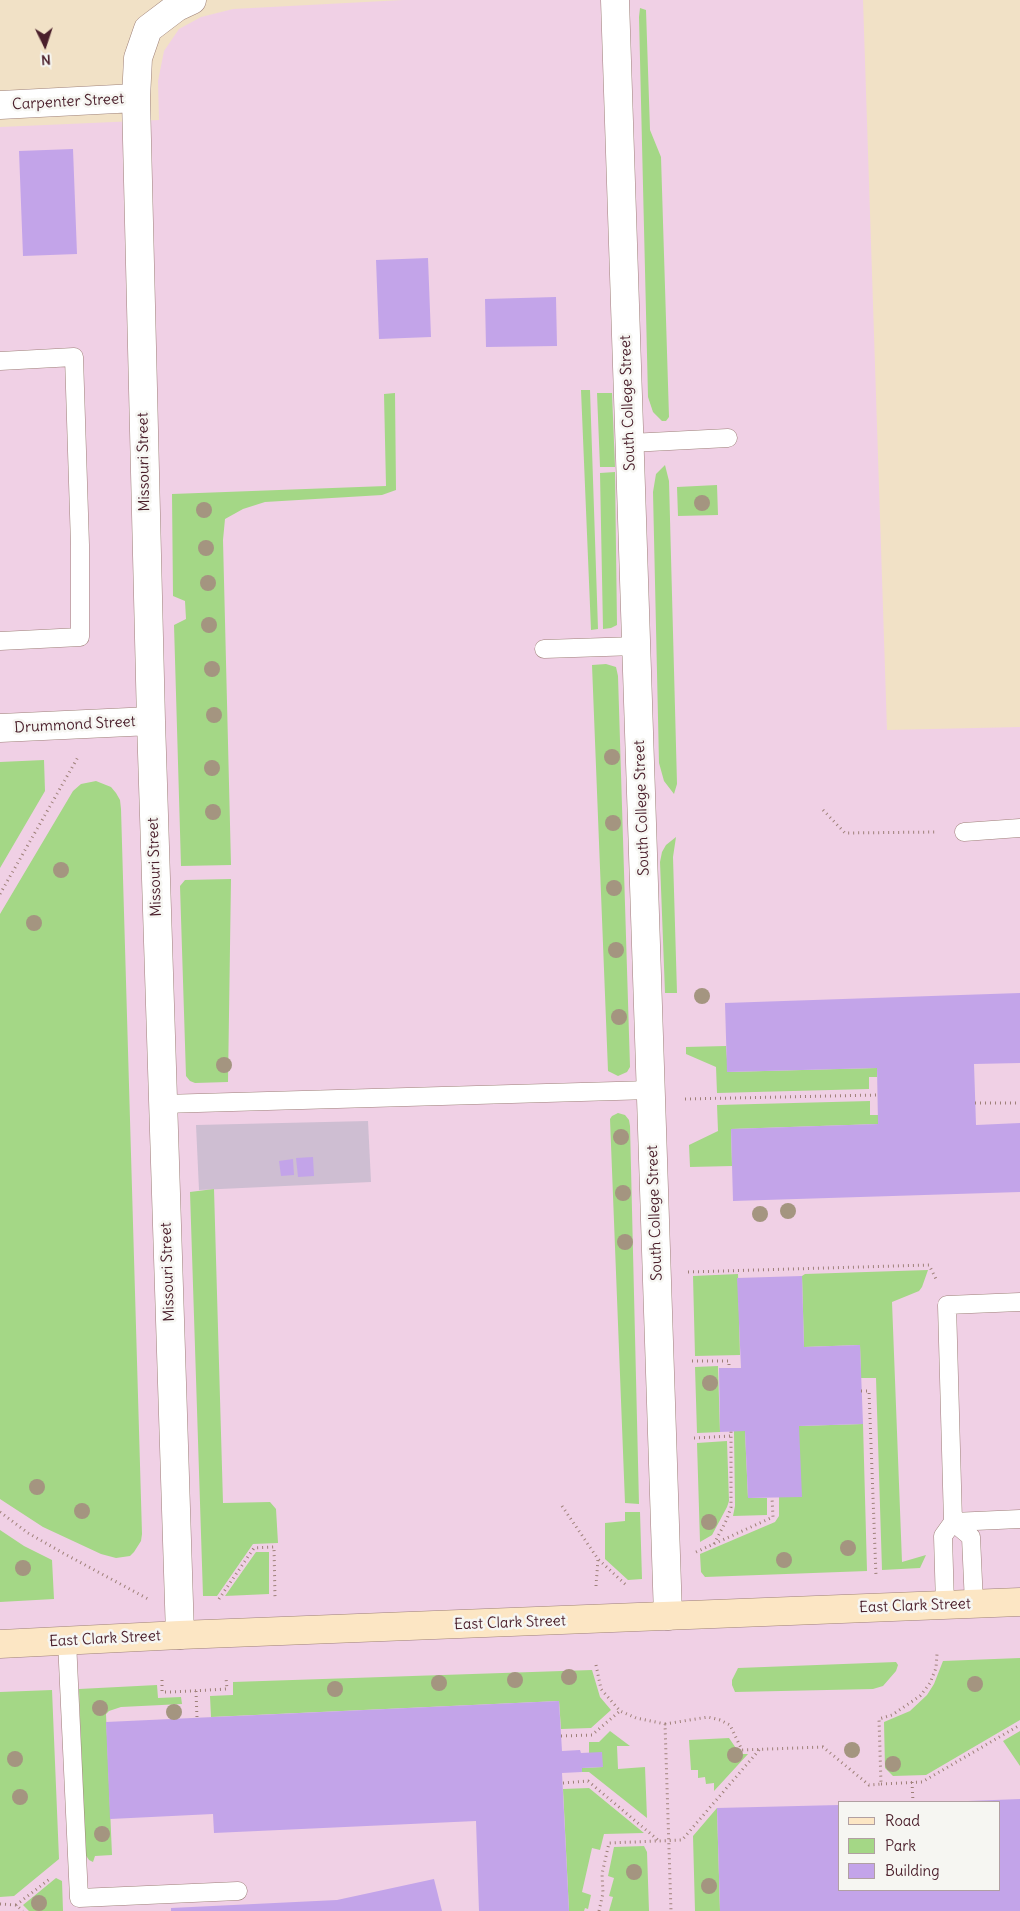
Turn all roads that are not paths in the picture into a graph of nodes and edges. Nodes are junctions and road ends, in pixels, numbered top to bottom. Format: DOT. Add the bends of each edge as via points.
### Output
graph roads {
  1 [pos="192,0"];
  2 [pos="615,0"];
  3 [pos="136,98"];
  4 [pos="0,105"];
  5 [pos="0,360"];
  6 [pos="728,438"];
  7 [pos="630,443"];
  8 [pos="0,641"];
  9 [pos="636,646"];
  10 [pos="544,650"];
  11 [pos="150,721"];
  12 [pos="0,728"];
  13 [pos="1020,828"];
  14 [pos="964,832"];
  15 [pos="651,1090"];
  16 [pos="163,1104"];
  17 [pos="1020,1302"];
  18 [pos="1020,1519"];
  19 [pos="953,1522"];
  20 [pos="1020,1602"];
  21 [pos="974,1604"];
  22 [pos="946,1606"];
  23 [pos="668,1616"];
  24 [pos="180,1635"];
  25 [pos="67,1641"];
  26 [pos="0,1644"];
  27 [pos="238,1891"];
  1 -- 3 [label="street, Missouri Street" via="148,29 138,58"];
  2 -- 7 [label="street, South College Street"];
  3 -- 4 [label="street, Carpenter Street"];
  3 -- 11 [label="street, Missouri Street"];
  5 -- 8 [label="lane" via="74,357 80,638"];
  6 -- 7 [label="lane"];
  7 -- 9 [label="street, South College Street"];
  9 -- 10 [label="lane"];
  9 -- 15 [label="street, South College Street"];
  11 -- 12 [label="street, Drummond Street"];
  11 -- 16 [label="street, Missouri Street"];
  13 -- 14 [label="lane"];
  15 -- 16 [label="lane"];
  15 -- 23 [label="street, South College Street"];
  16 -- 24 [label="street, Missouri Street"];
  17 -- 19 [label="lane" via="947,1305"];
  18 -- 19 [label="lane"];
  19 -- 21 [label="lane" via="971,1537"];
  19 -- 22 [label="lane" via="943,1536"];
  20 -- 21 [label="street, East Clark Street"];
  21 -- 22 [label="street, East Clark Street"];
  22 -- 23 [label="street, East Clark Street"];
  23 -- 24 [label="street, East Clark Street"];
  24 -- 25 [label="street, East Clark Street"];
  25 -- 26 [label="street, East Clark Street"];
  25 -- 27 [label="lane" via="80,1898"];
}
